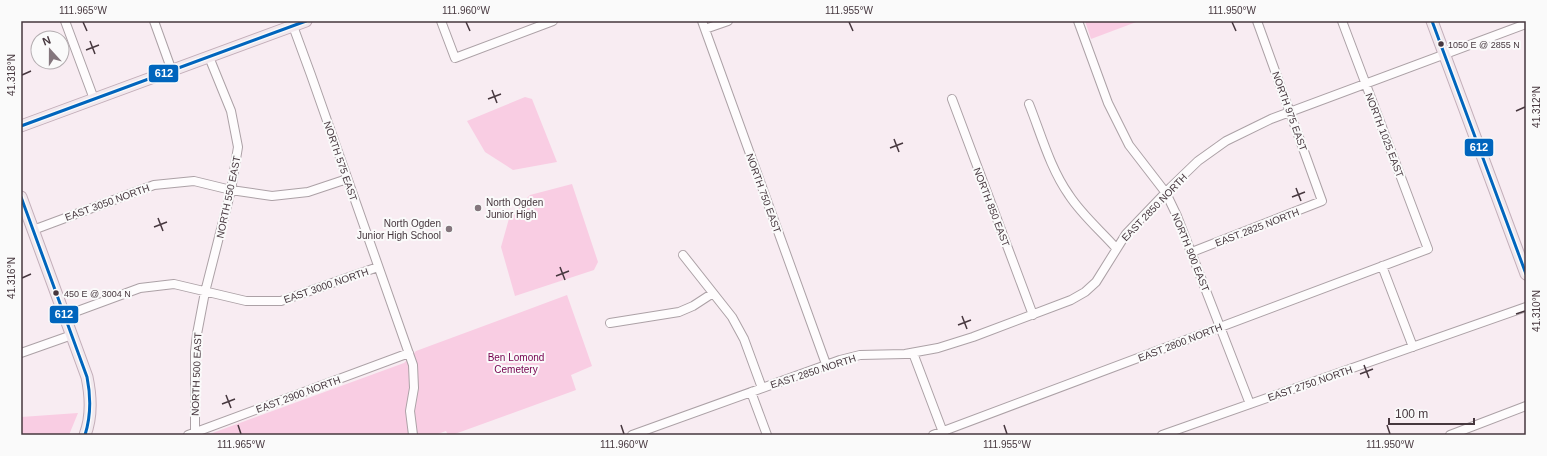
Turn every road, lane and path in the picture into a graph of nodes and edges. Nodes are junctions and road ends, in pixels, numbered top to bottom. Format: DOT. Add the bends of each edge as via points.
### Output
graph roads {
  1 [pos="66,21"];
  2 [pos="154,21"];
  3 [pos="441,21"];
  4 [pos="553,21"];
  5 [pos="702,21"];
  6 [pos="728,21"];
  7 [pos="1078,21"];
  8 [pos="1257,21"];
  9 [pos="1342,21"];
  10 [pos="1432,21"];
  11 [pos="300,23"];
  12 [pos="1526,24"];
  13 [pos="705,29"];
  14 [pos="1444,54"];
  15 [pos="209,57"];
  16 [pos="172,70"];
  17 [pos="1366,84"];
  18 [pos="94,99"];
  19 [pos="952,99"];
  20 [pos="1029,104"];
  21 [pos="1290,112"];
  22 [pos="21,126"];
  23 [pos="347,179"];
  24 [pos="231,190"];
  25 [pos="1166,193"];
  26 [pos="21,197"];
  27 [pos="1322,201"];
  28 [pos="33,230"];
  29 [pos="1116,248"];
  30 [pos="1428,249"];
  31 [pos="1192,252"];
  32 [pos="683,256"];
  33 [pos="1382,266"];
  34 [pos="378,267"];
  35 [pos="1526,274"];
  36 [pos="205,292"];
  37 [pos="713,293"];
  38 [pos="1526,307"];
  39 [pos="1033,315"];
  40 [pos="64,316"];
  41 [pos="610,323"];
  42 [pos="1221,326"];
  43 [pos="72,335"];
  44 [pos="1413,347"];
  45 [pos="21,353"];
  46 [pos="409,353"];
  47 [pos="913,353"];
  48 [pos="826,364"];
  49 [pos="762,388"];
  50 [pos="751,392"];
  51 [pos="1250,404"];
  52 [pos="1526,406"];
  53 [pos="1180,432"];
  54 [pos="943,433"];
  55 [pos="192,434"];
  56 [pos="85,435"];
  57 [pos="413,435"];
  58 [pos="632,435"];
  59 [pos="767,435"];
  60 [pos="933,435"];
  61 [pos="1162,435"];
  62 [pos="1450,435"];
  1 -- 18 [label="street"];
  2 -- 16 [label="street"];
  3 -- 4 [label="street" via="454,58"];
  5 -- 13 [label="street, NORTH 750 EAST"];
  6 -- 13 [label="street"];
  7 -- 25 [label="street, NORTH 900 EAST" via="1108,102 1129,145"];
  8 -- 21 [label="street, NORTH 975 EAST"];
  9 -- 17 [label="street, NORTH 1025 EAST"];
  10 -- 14 [label="main road"];
  11 -- 15 [label="main road"];
  11 -- 23 [label="street, NORTH 575 EAST"];
  12 -- 14 [label="street, EAST 2850 NORTH"];
  13 -- 48 [label="street, NORTH 750 EAST"];
  14 -- 17 [label="street, EAST 2850 NORTH"];
  14 -- 35 [label="main road"];
  15 -- 16 [label="main road"];
  15 -- 24 [label="street, NORTH 550 EAST" via="231,112 238,147"];
  16 -- 18 [label="main road"];
  17 -- 21 [label="street, EAST 2850 NORTH"];
  17 -- 30 [label="street, NORTH 1025 EAST"];
  18 -- 22 [label="main road"];
  19 -- 39 [label="street, NORTH 850 EAST"];
  20 -- 29 [label="street" via="1052,164 1068,193 1084,215"];
  21 -- 25 [label="street, EAST 2850 NORTH" via="1247,130 1217,148 1198,161"];
  21 -- 27 [label="street, NORTH 975 EAST"];
  23 -- 24 [label="street, EAST 3050 NORTH" via="308,192 272,196"];
  23 -- 34 [label="street, NORTH 575 EAST"];
  24 -- 28 [label="street, EAST 3050 NORTH" via="194,181 154,185"];
  24 -- 36 [label="street, NORTH 550 EAST"];
  25 -- 29 [label="street, EAST 2850 NORTH" via="1132,227"];
  25 -- 31 [label="street, NORTH 900 EAST"];
  26 -- 28 [label="main road"];
  27 -- 31 [label="street, EAST 2825 NORTH"];
  28 -- 40 [label="main road"];
  29 -- 39 [label="street, EAST 2850 NORTH" via="1102,274 1085,292"];
  30 -- 33 [label="street, EAST 2800 NORTH"];
  31 -- 42 [label="street, NORTH 900 EAST"];
  32 -- 37 [label="street"];
  33 -- 42 [label="street, EAST 2800 NORTH"];
  33 -- 44 [label="street"];
  34 -- 36 [label="street, EAST 3000 NORTH" via="280,301 246,301"];
  34 -- 46 [label="street, NORTH 575 EAST"];
  36 -- 40 [label="street, EAST 3000 NORTH" via="174,284 140,288"];
  36 -- 55 [label="street, NORTH 500 EAST" via="195,352"];
  37 -- 41 [label="street" via="679,312"];
  37 -- 49 [label="street" via="735,322"];
  38 -- 44 [label="street, EAST 2750 NORTH"];
  39 -- 47 [label="street, EAST 2850 NORTH" via="960,342"];
  40 -- 43 [label="main road"];
  42 -- 51 [label="street, NORTH 900 EAST"];
  42 -- 54 [label="street, EAST 2800 NORTH"];
  43 -- 45 [label="street"];
  43 -- 56 [label="main road" via="89,387 90,414"];
  44 -- 51 [label="street, EAST 2750 NORTH"];
  46 -- 55 [label="street, EAST 2900 NORTH"];
  46 -- 57 [label="street, NORTH 575 EAST" via="414,374 410,411"];
  47 -- 48 [label="street, EAST 2850 NORTH" via="853,356"];
  47 -- 54 [label="street"];
  48 -- 49 [label="street, EAST 2850 NORTH"];
  49 -- 50 [label="street, EAST 2850 NORTH"];
  50 -- 58 [label="street, EAST 2850 NORTH"];
  50 -- 59 [label="street"];
  51 -- 53 [label="street, EAST 2750 NORTH"];
  52 -- 62 [label="street"];
  53 -- 61 [label="street, EAST 2750 NORTH"];
  54 -- 60 [label="street, EAST 2800 NORTH"];
}
